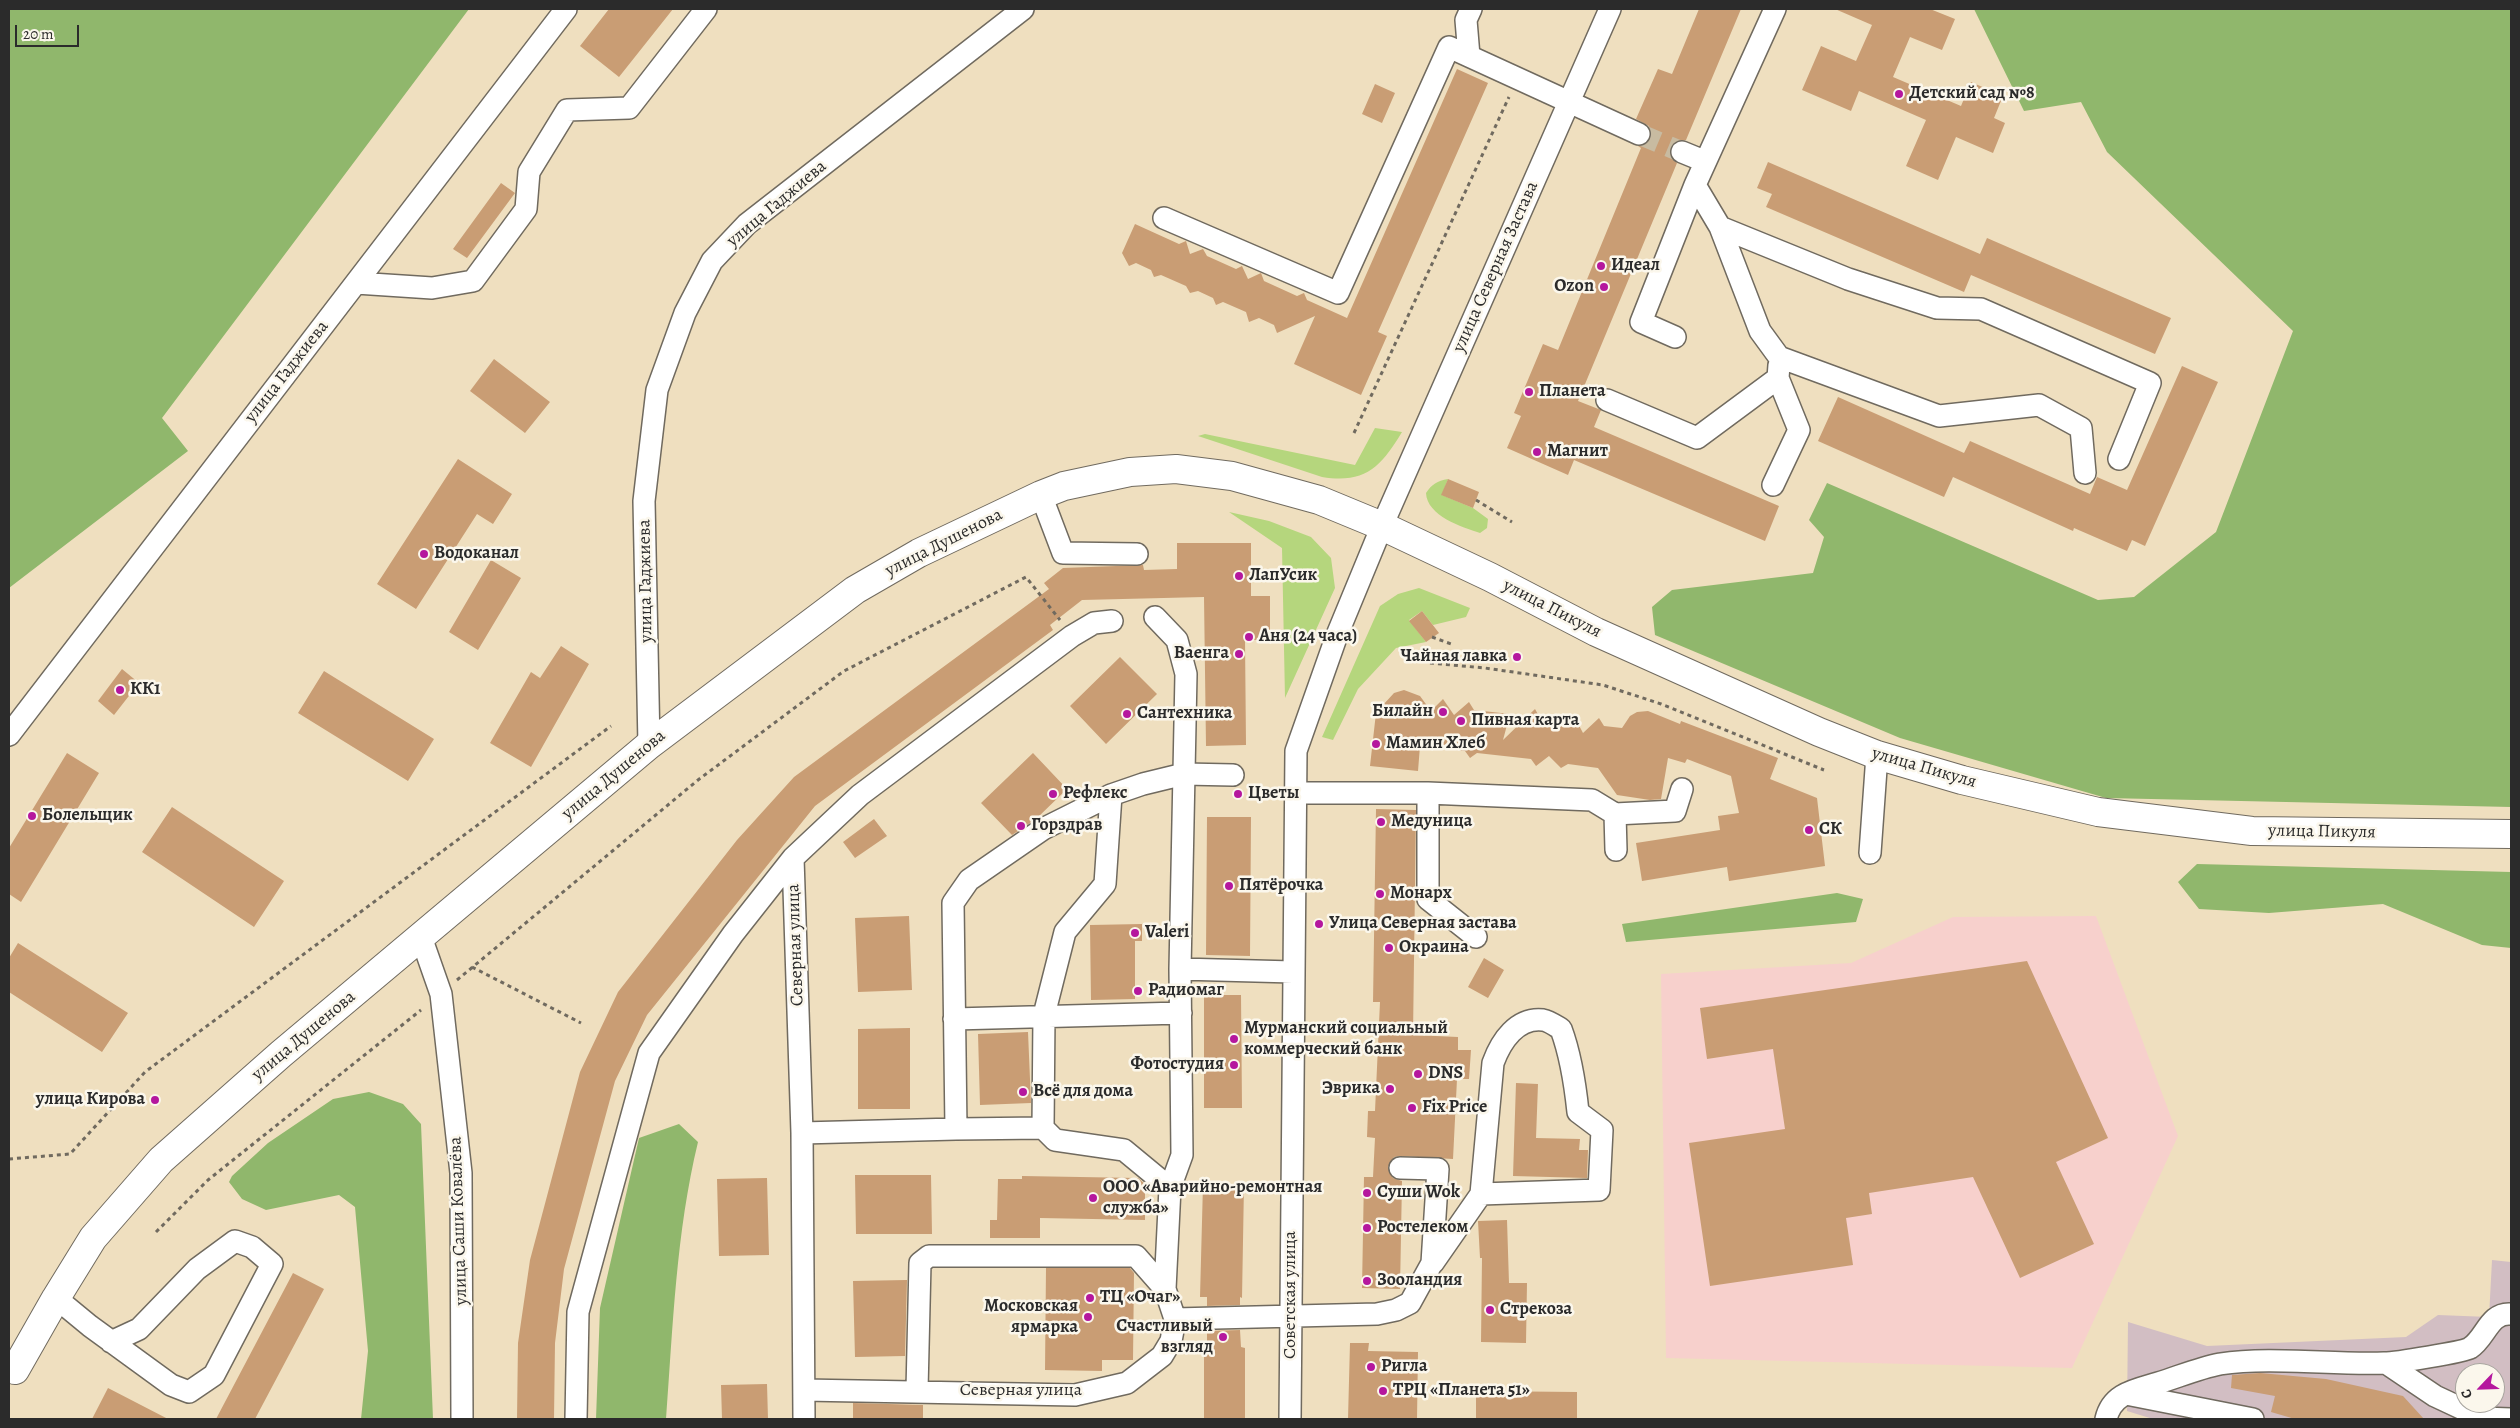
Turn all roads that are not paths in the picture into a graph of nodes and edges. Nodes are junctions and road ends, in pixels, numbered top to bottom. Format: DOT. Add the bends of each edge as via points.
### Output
graph roads {
  1 [pos="566,9"];
  2 [pos="706,9"];
  3 [pos="1023,9"];
  4 [pos="1471,9"];
  5 [pos="1610,9"];
  6 [pos="1775,9"];
  7 [pos="1469,56"];
  8 [pos="1569,101"];
  9 [pos="1639,134"];
  10 [pos="1682,152"];
  11 [pos="1704,161"];
  12 [pos="1695,185"];
  13 [pos="1164,218"];
  14 [pos="1720,228"];
  15 [pos="356,284"];
  16 [pos="1674,336"];
  17 [pos="1779,367"];
  18 [pos="1607,400"];
  19 [pos="2119,460"];
  20 [pos="2085,473"];
  21 [pos="1773,485"];
  22 [pos="1042,495"];
  23 [pos="1382,526"];
  24 [pos="1137,554"];
  25 [pos="1155,617"];
  26 [pos="1112,621"];
  27 [pos="9,735"];
  28 [pos="649,745"];
  29 [pos="1877,755"];
  30 [pos="1184,774"];
  31 [pos="1233,775"];
  32 [pos="1682,789"];
  33 [pos="1428,793"];
  34 [pos="1294,794"];
  35 [pos="1111,795"];
  36 [pos="1615,814"];
  37 [pos="2511,834"];
  38 [pos="1616,850"];
  39 [pos="1870,853"];
  40 [pos="793,858"];
  41 [pos="421,937"];
  42 [pos="1476,937"];
  43 [pos="1180,969"];
  44 [pos="1293,972"];
  45 [pos="1180,1013"];
  46 [pos="1044,1015"];
  47 [pos="954,1019"];
  48 [pos="1043,1128"];
  49 [pos="956,1129"];
  50 [pos="802,1133"];
  51 [pos="1400,1168"];
  52 [pos="1170,1188"];
  53 [pos="1481,1194"];
  54 [pos="1432,1263"];
  55 [pos="1165,1289"];
  56 [pos="56,1298"];
  57 [pos="2511,1314"];
  58 [pos="1291,1316"];
  59 [pos="1175,1319"];
  60 [pos="111,1342"];
  61 [pos="2386,1364"];
  62 [pos="11,1373"];
  63 [pos="804,1390"];
  64 [pos="917,1390"];
  65 [pos="2123,1394"];
  66 [pos="462,1419"];
  67 [pos="576,1419"];
  68 [pos="804,1419"];
  69 [pos="1290,1419"];
  70 [pos="2106,1419"];
  71 [pos="2253,1419"];
  72 [pos="2511,1419"];
  1 -- 15 [label="street, улица Гаджиева"];
  2 -- 15 [label="street" via="629,108 567,110 529,172 526,209 473,281 432,288"];
  3 -- 28 [label="street, улица Гаджиева" via="747,224 712,261 685,313 657,390 644,501"];
  4 -- 7 [label="street" via="1466,20"];
  5 -- 8 [label="street, улица Северная Застава"];
  6 -- 11 [label="street"];
  7 -- 8 [label="street"];
  7 -- 13 [label="street" via="1449,47 1338,293"];
  8 -- 9 [label="street"];
  8 -- 23 [label="street, улица Северная Застава"];
  10 -- 11 [label="street"];
  11 -- 12 [label="street"];
  12 -- 14 [label="street"];
  12 -- 16 [label="street" via="1642,322"];
  14 -- 17 [label="street" via="1760,331"];
  14 -- 19 [label="street" via="1848,279 1937,308 1981,309 2150,383"];
  15 -- 27 [label="street, улица Гаджиева"];
  17 -- 18 [label="street" via="1697,438"];
  17 -- 20 [label="street" via="1939,416 2039,405 2081,428"];
  17 -- 21 [label="street" via="1799,430"];
  22 -- 23 [label="main road, улица Душенова" via="1064,486 1130,472 1176,469 1232,476 1319,500"];
  22 -- 24 [label="street" via="1063,553"];
  22 -- 28 [label="main road, улица Душенова" via="919,553 855,590"];
  23 -- 29 [label="main road, улица Пикуля" via="1596,632 1818,732"];
  23 -- 34 [label="street, Советская улица" via="1337,635 1296,750"];
  25 -- 30 [label="street" via="1177,640 1186,674"];
  26 -- 40 [label="street, Северная улица" via="1094,623 1072,636 860,796"];
  28 -- 41 [label="main road, улица Душенова"];
  29 -- 37 [label="main road, улица Пикуля" via="1962,780 2098,812 2252,831"];
  29 -- 39 [label="street"];
  30 -- 31 [label="street"];
  30 -- 35 [label="street"];
  30 -- 43 [label="street"];
  32 -- 36 [label="street" via="1676,811"];
  33 -- 34 [label="street"];
  33 -- 36 [label="street" via="1592,800"];
  33 -- 42 [label="street" via="1428,899"];
  34 -- 44 [label="street, Советская улица"];
  35 -- 46 [label="street" via="1105,884 1065,932"];
  35 -- 47 [label="street" via="1043,829 969,880 953,903"];
  36 -- 38 [label="street"];
  40 -- 50 [label="street, Северная улица"];
  40 -- 67 [label="street" via="733,934 649,1053 578,1312"];
  41 -- 56 [label="main road, улица Душенова" via="161,1160 93,1238"];
  41 -- 66 [label="street, улица Саши Ковалёва" via="441,994 461,1173"];
  43 -- 44 [label="street"];
  43 -- 45 [label="street"];
  44 -- 58 [label="street, Советская улица"];
  45 -- 46 [label="street"];
  45 -- 52 [label="street" via="1182,1155"];
  46 -- 47 [label="street"];
  46 -- 48 [label="street"];
  47 -- 49 [label="street"];
  48 -- 49 [label="street"];
  48 -- 52 [label="street" via="1055,1140 1124,1150"];
  49 -- 50 [label="street"];
  50 -- 63 [label="street, Северная улица"];
  51 -- 54 [label="street" via="1438,1169"];
  52 -- 55 [label="street"];
  53 -- 53 [label="street" via="1493,1063 1499,1046 1513,1030 1531,1020 1545,1020 1562,1029 1572,1064 1578,1112 1602,1130 1599,1190"];
  53 -- 54 [label="street"];
  54 -- 58 [label="street" via="1410,1303 1396,1310 1377,1314"];
  55 -- 59 [label="street"];
  55 -- 64 [label="street" via="1136,1256 929,1256 920,1263"];
  56 -- 60 [label="street"];
  56 -- 62 [label="main road, улица Душенова"];
  57 -- 61 [label="street" via="2503,1313 2493,1319 2469,1348"];
  58 -- 59 [label="street"];
  58 -- 69 [label="street, Советская улица"];
  59 -- 64 [label="street, Северная улица" via="1171,1341 1162,1356 1127,1383 1075,1395"];
  60 -- 60 [label="street" via="171,1385 189,1392 214,1375 272,1264 252,1247 235,1241 197,1269 139,1329"];
  61 -- 65 [label="street" via="2219,1364"];
  61 -- 72 [label="street" via="2435,1396 2482,1418"];
  63 -- 64 [label="street, Северная улица"];
  63 -- 68 [label="street, Северная улица"];
  65 -- 70 [label="street" via="2108,1408"];
  65 -- 71 [label="street"];
}
